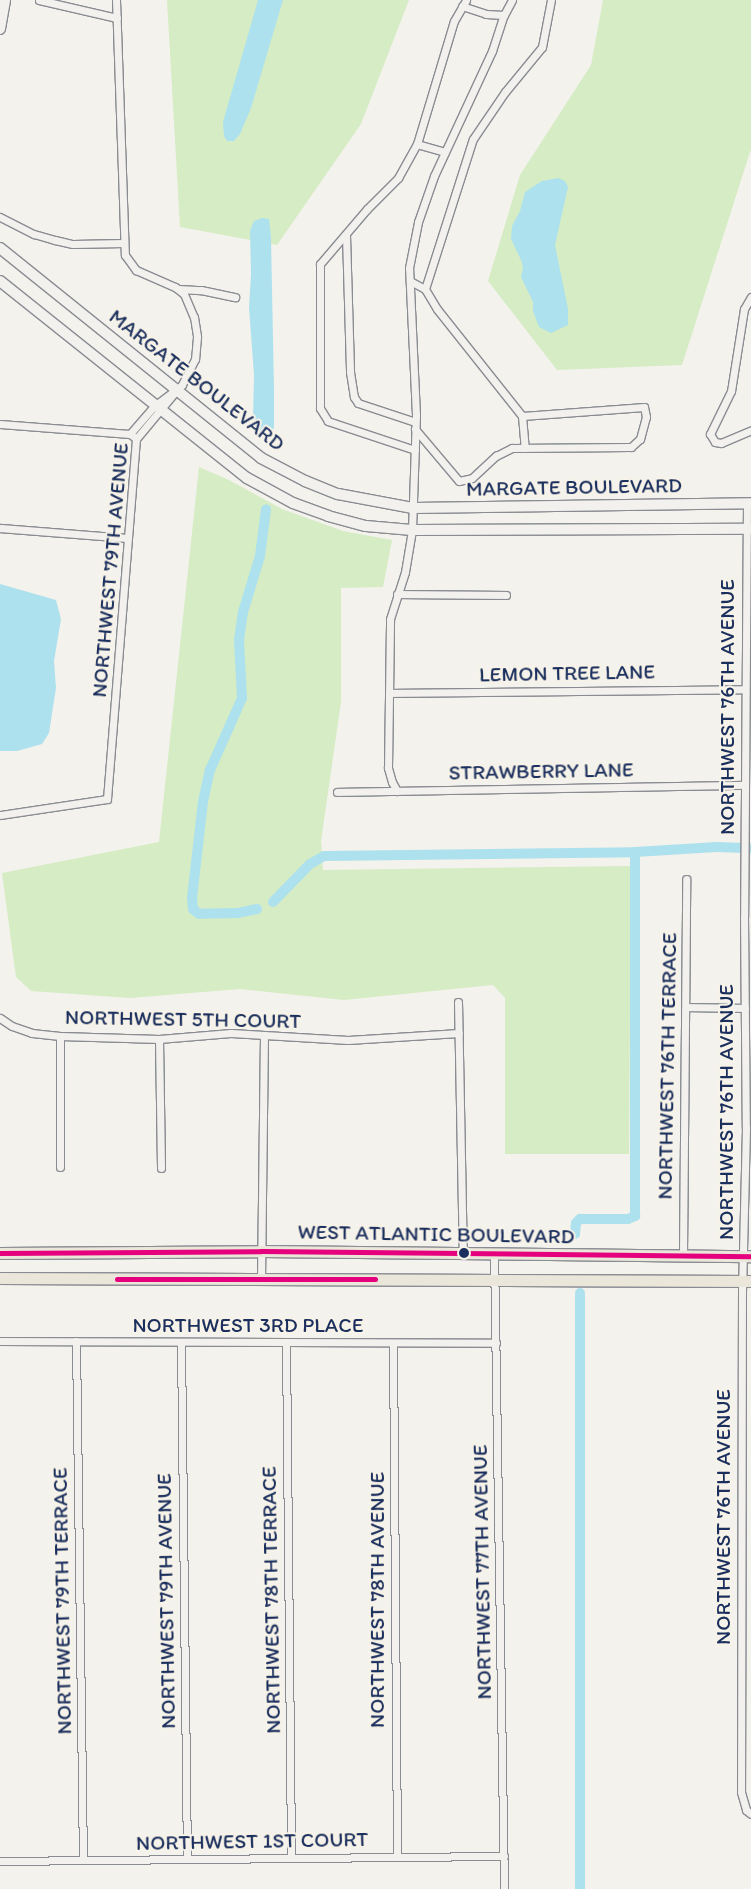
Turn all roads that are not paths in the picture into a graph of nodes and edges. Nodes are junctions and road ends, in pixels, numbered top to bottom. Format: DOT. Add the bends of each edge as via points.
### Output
graph roads {
  1 [pos="5,0"];
  2 [pos="39,0"];
  3 [pos="116,0"];
  4 [pos="512,0"];
  5 [pos="551,0"];
  6 [pos="464,3"];
  7 [pos="504,15"];
  8 [pos="116,18"];
  9 [pos="0,29"];
  10 [pos="417,144"];
  11 [pos="445,152"];
  12 [pos="0,217"];
  13 [pos="346,235"];
  14 [pos="124,243"];
  15 [pos="0,248"];
  16 [pos="0,281"];
  17 [pos="410,281"];
  18 [pos="179,289"];
  19 [pos="425,289"];
  20 [pos="235,297"];
  21 [pos="751,297"];
  22 [pos="176,391"];
  23 [pos="158,408"];
  24 [pos="522,416"];
  25 [pos="0,424"];
  26 [pos="415,425"];
  27 [pos="751,430"];
  28 [pos="133,437"];
  29 [pos="526,448"];
  30 [pos="415,450"];
  31 [pos="749,503"];
  32 [pos="413,508"];
  33 [pos="0,528"];
  34 [pos="748,529"];
  35 [pos="412,530"];
  36 [pos="127,538"];
  37 [pos="397,594"];
  38 [pos="506,595"];
  39 [pos="748,619"];
  40 [pos="744,689"];
  41 [pos="389,693"];
  42 [pos="745,785"];
  43 [pos="397,790"];
  44 [pos="337,792"];
  45 [pos="748,794"];
  46 [pos="0,815"];
  47 [pos="686,879"];
  48 [pos="747,917"];
  49 [pos="458,1002"];
  50 [pos="686,1007"];
  51 [pos="745,1008"];
  52 [pos="0,1018"];
  53 [pos="748,1023"];
  54 [pos="459,1033"];
  55 [pos="264,1035"];
  56 [pos="60,1036"];
  57 [pos="159,1039"];
  58 [pos="748,1128"];
  59 [pos="60,1167"];
  60 [pos="161,1168"];
  61 [pos="261,1251"];
  62 [pos="0,1252"];
  63 [pos="463,1254"];
  64 [pos="494,1254"];
  65 [pos="682,1254"];
  66 [pos="747,1256"];
  67 [pos="0,1278"];
  68 [pos="494,1278"];
  69 [pos="261,1280"];
  70 [pos="746,1281"];
  71 [pos="0,1341"];
  72 [pos="76,1341"];
  73 [pos="181,1342"];
  74 [pos="286,1342"];
  75 [pos="392,1343"];
  76 [pos="496,1344"];
  77 [pos="749,1812"];
  78 [pos="504,1856"];
  79 [pos="397,1857"];
  80 [pos="291,1858"];
  81 [pos="83,1860"];
  82 [pos="187,1860"];
  83 [pos="0,1861"];
  84 [pos="504,1889"];
  1 -- 9 [label="street"];
  2 -- 8 [label="street"];
  3 -- 8 [label="street"];
  4 -- 7 [label="street"];
  5 -- 19 [label="street" via="542,47 505,92 473,139"];
  6 -- 7 [label="street" via="486,14"];
  6 -- 10 [label="street" via="454,21"];
  7 -- 11 [label="street" via="492,51"];
  8 -- 14 [label="street"];
  10 -- 11 [label="street"];
  10 -- 13 [label="street" via="398,178"];
  11 -- 17 [label="street" via="418,222 409,268"];
  12 -- 14 [label="street" via="34,234 73,244"];
  13 -- 26 [label="street" via="350,372 354,397 358,403"];
  13 -- 30 [label="street" via="320,264 320,408 328,421"];
  14 -- 18 [label="street" via="131,267"];
  15 -- 22 [label="street, MARGATE BOULEVARD"];
  16 -- 23 [label="street, MARGATE BOULEVARD"];
  17 -- 19 [label="street"];
  17 -- 26 [label="street"];
  18 -- 20 [label="street"];
  18 -- 22 [label="street" via="190,304 194,317 197,349 193,366"];
  19 -- 24 [label="street" via="437,309"];
  21 -- 27 [label="street" via="744,309 731,391 710,434 715,442 722,443"];
  22 -- 23 [label="street, NORTHWEST 79TH AVENUE"];
  22 -- 32 [label="street, MARGATE BOULEVARD" via="261,458 305,481 338,494"];
  23 -- 28 [label="street, NORTHWEST 79TH AVENUE"];
  23 -- 35 [label="street, MARGATE BOULEVARD" via="247,478 293,503 366,526"];
  24 -- 29 [label="street"];
  24 -- 29 [label="street" via="644,407 646,417 640,439 631,447"];
  25 -- 28 [label="street"];
  26 -- 29 [label="street" via="459,481 472,478 496,456 512,448"];
  26 -- 30 [label="street"];
  28 -- 36 [label="street, NORTHWEST 79TH AVENUE"];
  30 -- 32 [label="street"];
  31 -- 32 [label="street, MARGATE BOULEVARD"];
  31 -- 34 [label="street, NORTHWEST 76TH AVENUE"];
  32 -- 35 [label="street"];
  33 -- 36 [label="street"];
  34 -- 35 [label="street, MARGATE BOULEVARD"];
  34 -- 39 [label="street, NORTHWEST 76TH AVENUE"];
  35 -- 37 [label="street" via="405,572"];
  36 -- 46 [label="street, NORTHWEST 79TH AVENUE" via="107,799"];
  37 -- 38 [label="street"];
  37 -- 41 [label="street" via="390,619"];
  39 -- 40 [label="street, NORTHWEST 76TH AVENUE"];
  40 -- 41 [label="street, LEMON TREE LANE"];
  40 -- 42 [label="street, NORTHWEST 76TH AVENUE"];
  41 -- 43 [label="street" via="388,768"];
  42 -- 43 [label="street, STRAWBERRY LANE"];
  42 -- 45 [label="street, NORTHWEST 76TH AVENUE"];
  43 -- 44 [label="street, STRAWBERRY LANE"];
  45 -- 48 [label="street, NORTHWEST 76TH AVENUE" via="744,838"];
  47 -- 50 [label="street, NORTHWEST 76TH TERRACE"];
  48 -- 51 [label="street, NORTHWEST 76TH AVENUE"];
  49 -- 54 [label="street"];
  50 -- 51 [label="street"];
  50 -- 65 [label="street, NORTHWEST 76TH TERRACE"];
  51 -- 53 [label="street, NORTHWEST 76TH AVENUE"];
  52 -- 56 [label="street, NORTHWEST 5TH COURT" via="32,1033"];
  53 -- 58 [label="street, NORTHWEST 76TH AVENUE"];
  54 -- 55 [label="street, NORTHWEST 5TH COURT" via="348,1040"];
  54 -- 63 [label="street"];
  55 -- 57 [label="street, NORTHWEST 5TH COURT" via="230,1033"];
  55 -- 61 [label="street"];
  56 -- 57 [label="street, NORTHWEST 5TH COURT"];
  56 -- 59 [label="street"];
  57 -- 60 [label="street"];
  58 -- 66 [label="street, NORTHWEST 76TH AVENUE"];
  61 -- 62 [label="main road, WEST ATLANTIC BOULEVARD"];
  61 -- 63 [label="main road, WEST ATLANTIC BOULEVARD"];
  61 -- 69 [label="street"];
  63 -- 64 [label="main road, WEST ATLANTIC BOULEVARD"];
  64 -- 65 [label="main road, WEST ATLANTIC BOULEVARD"];
  64 -- 68 [label="street, NORTHWEST 77TH AVENUE"];
  65 -- 66 [label="main road, WEST ATLANTIC BOULEVARD"];
  66 -- 70 [label="street, NORTHWEST 76TH AVENUE"];
  67 -- 69 [label="main road, WEST ATLANTIC BOULEVARD"];
  68 -- 69 [label="main road, WEST ATLANTIC BOULEVARD"];
  68 -- 70 [label="main road, WEST ATLANTIC BOULEVARD"];
  68 -- 76 [label="street, NORTHWEST 77TH AVENUE"];
  70 -- 77 [label="street, NORTHWEST 76TH AVENUE" via="741,1792"];
  71 -- 72 [label="street, NORTHWEST 3RD PLACE"];
  72 -- 73 [label="street, NORTHWEST 3RD PLACE"];
  72 -- 81 [label="street, NORTHWEST 79TH TERRACE"];
  73 -- 74 [label="street, NORTHWEST 3RD PLACE"];
  73 -- 82 [label="street, NORTHWEST 79TH AVENUE"];
  74 -- 75 [label="street, NORTHWEST 3RD PLACE"];
  74 -- 80 [label="street, NORTHWEST 78TH TERRACE"];
  75 -- 76 [label="street, NORTHWEST 3RD PLACE"];
  75 -- 79 [label="street, NORTHWEST 78TH AVENUE"];
  76 -- 78 [label="street, NORTHWEST 77TH AVENUE"];
  78 -- 79 [label="street, NORTHWEST 1ST COURT"];
  78 -- 84 [label="street, NORTHWEST 77TH AVENUE"];
  79 -- 80 [label="street, NORTHWEST 1ST COURT"];
  80 -- 82 [label="street, NORTHWEST 1ST COURT"];
  81 -- 82 [label="street, NORTHWEST 1ST COURT"];
  81 -- 83 [label="street, NORTHWEST 1ST COURT"];
}
